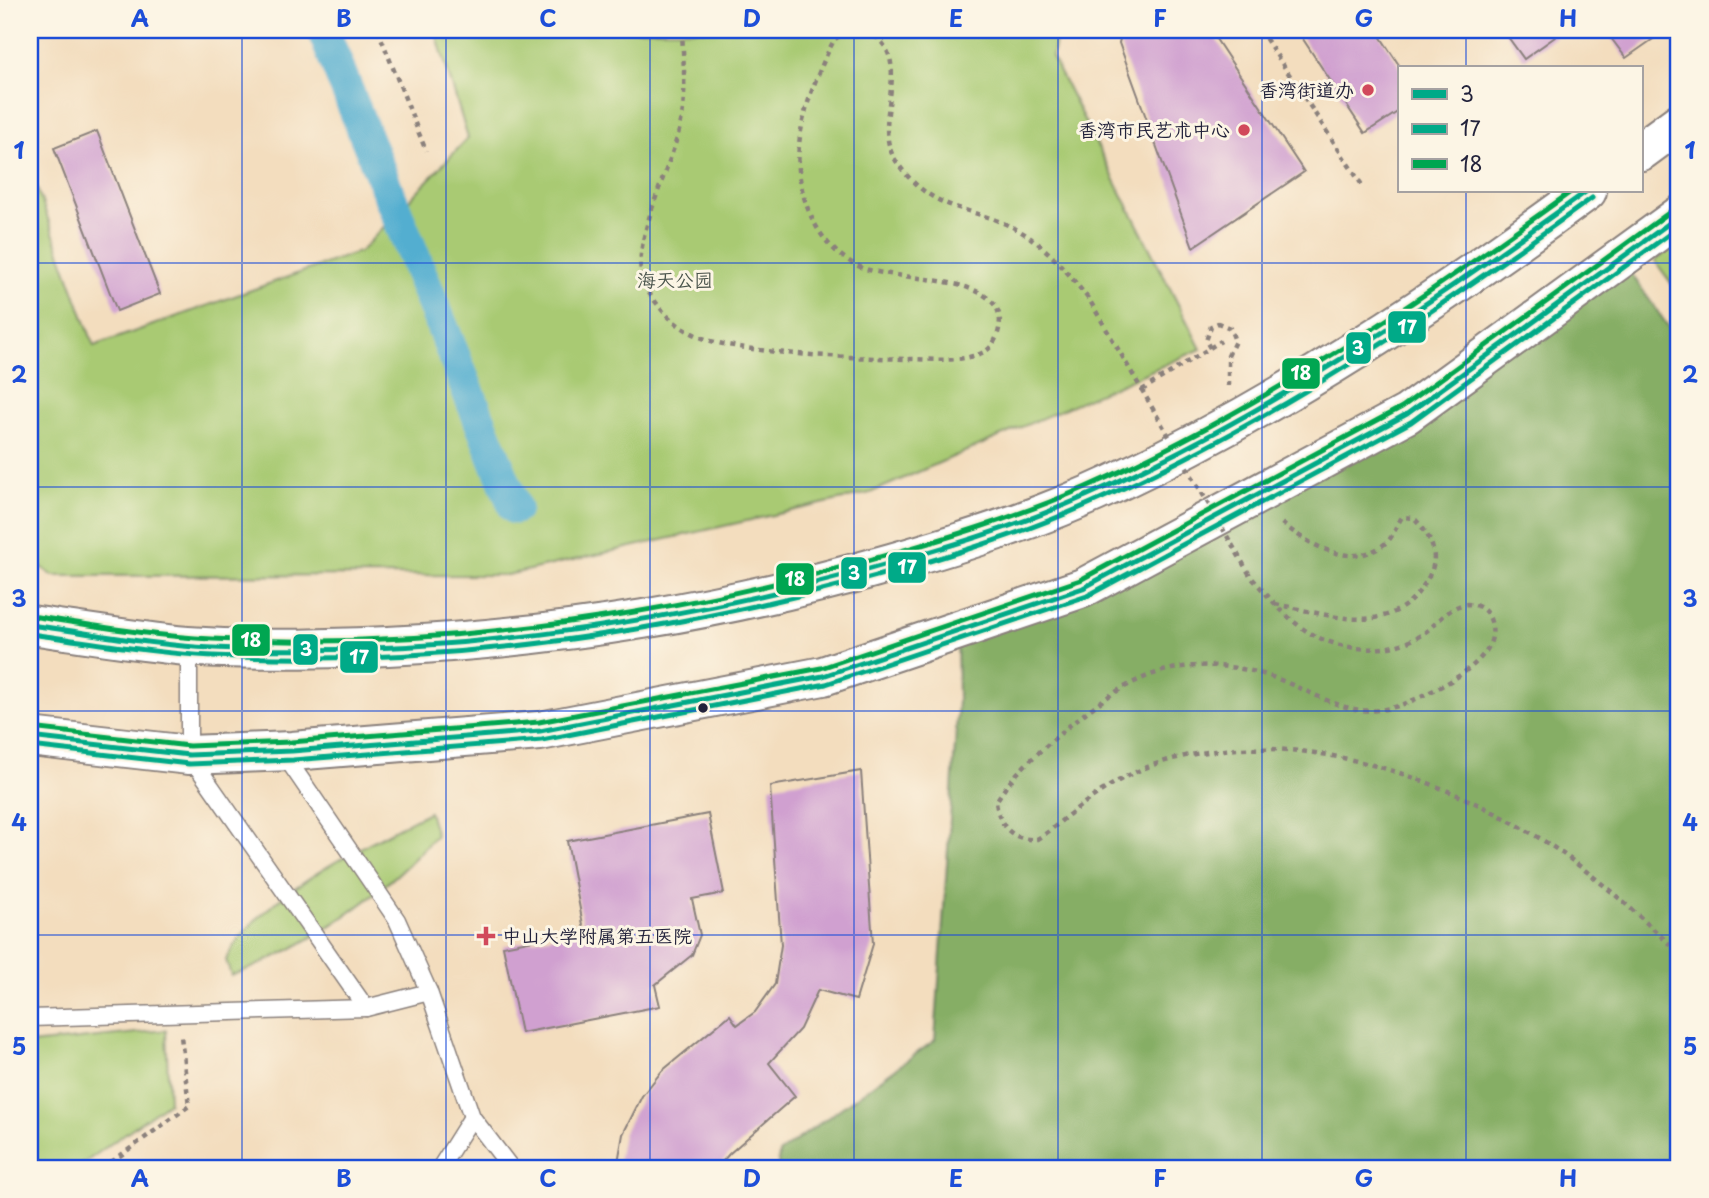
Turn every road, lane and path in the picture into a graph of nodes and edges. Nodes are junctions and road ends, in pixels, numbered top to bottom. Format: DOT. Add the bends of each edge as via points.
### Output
graph roads {
  1 [pos="378,30"];
  2 [pos="682,30"];
  3 [pos="859,30"];
  4 [pos="866,30"];
  5 [pos="1261,30"];
  6 [pos="1679,123"];
  7 [pos="426,150"];
  8 [pos="1642,150"];
  9 [pos="1362,185"];
  10 [pos="1586,192"];
  11 [pos="1679,216"];
  12 [pos="1221,341"];
  13 [pos="1210,348"];
  14 [pos="1142,390"];
  15 [pos="1228,427"];
  16 [pos="1249,498"];
  17 [pos="1275,604"];
  18 [pos="30,625"];
  19 [pos="189,646"];
  20 [pos="30,737"];
  21 [pos="281,751"];
  22 [pos="189,755"];
  23 [pos="1679,953"];
  24 [pos="429,992"];
  25 [pos="366,1008"];
  26 [pos="179,1014"];
  27 [pos="30,1018"];
  28 [pos="472,1116"];
  29 [pos="103,1168"];
  30 [pos="440,1168"];
  31 [pos="511,1168"];
  1 -- 7 [label="path"];
  2 -- 3 [label="path" via="685,98 681,124 642,254 642,278 665,314 718,343 785,355 953,359 985,352 996,340 1000,325 992,302 982,294 942,282 848,262 817,230 806,205 799,163 805,115 834,40"];
  4 -- 14 [label="path, bridge" via="885,42 891,56 888,138 894,158 923,194 1021,232 1067,271 1090,300"];
  5 -- 9 [label="path"];
  6 -- 8 [label="main road"];
  10 -- 15 [label="main road" via="1339,363"];
  11 -- 16 [label="main road" via="1406,414"];
  12 -- 13 [label="path"];
  13 -- 14 [label="path"];
  13 -- 15 [label="path" via="1206,341 1211,326 1218,323 1230,328 1236,341 1228,356"];
  14 -- 17 [label="path, bridge" via="1251,577"];
  15 -- 19 [label="main road" via="1107,487 965,542 788,593 653,620 458,643 325,649"];
  16 -- 17 [label="path" via="1304,541 1348,555 1379,547 1390,539 1402,517 1414,518 1429,533 1432,572 1414,601 1399,611 1358,621"];
  16 -- 21 [label="main road" via="1083,588 823,676 540,731"];
  17 -- 23 [label="path, bridge" via="1308,632 1353,648 1402,643 1423,634 1463,604 1487,612 1493,638 1472,667 1402,706 1383,710 1346,708 1250,670 1219,666 1160,671 1137,680 1087,711 1012,778 996,802 1006,830 1037,839 1097,793 1156,764 1237,750 1328,756 1433,787 1526,830 1607,888"];
  18 -- 19 [label="main road"];
  19 -- 22 [label="lane"];
  20 -- 22 [label="main road"];
  21 -- 22 [label="main road"];
  21 -- 24 [label="lane" via="397,920"];
  22 -- 25 [label="lane"];
  24 -- 25 [label="lane"];
  24 -- 28 [label="lane"];
  25 -- 26 [label="lane"];
  26 -- 27 [label="lane"];
  26 -- 29 [label="path" via="189,1106"];
  28 -- 30 [label="lane"];
  28 -- 31 [label="lane"];
}
